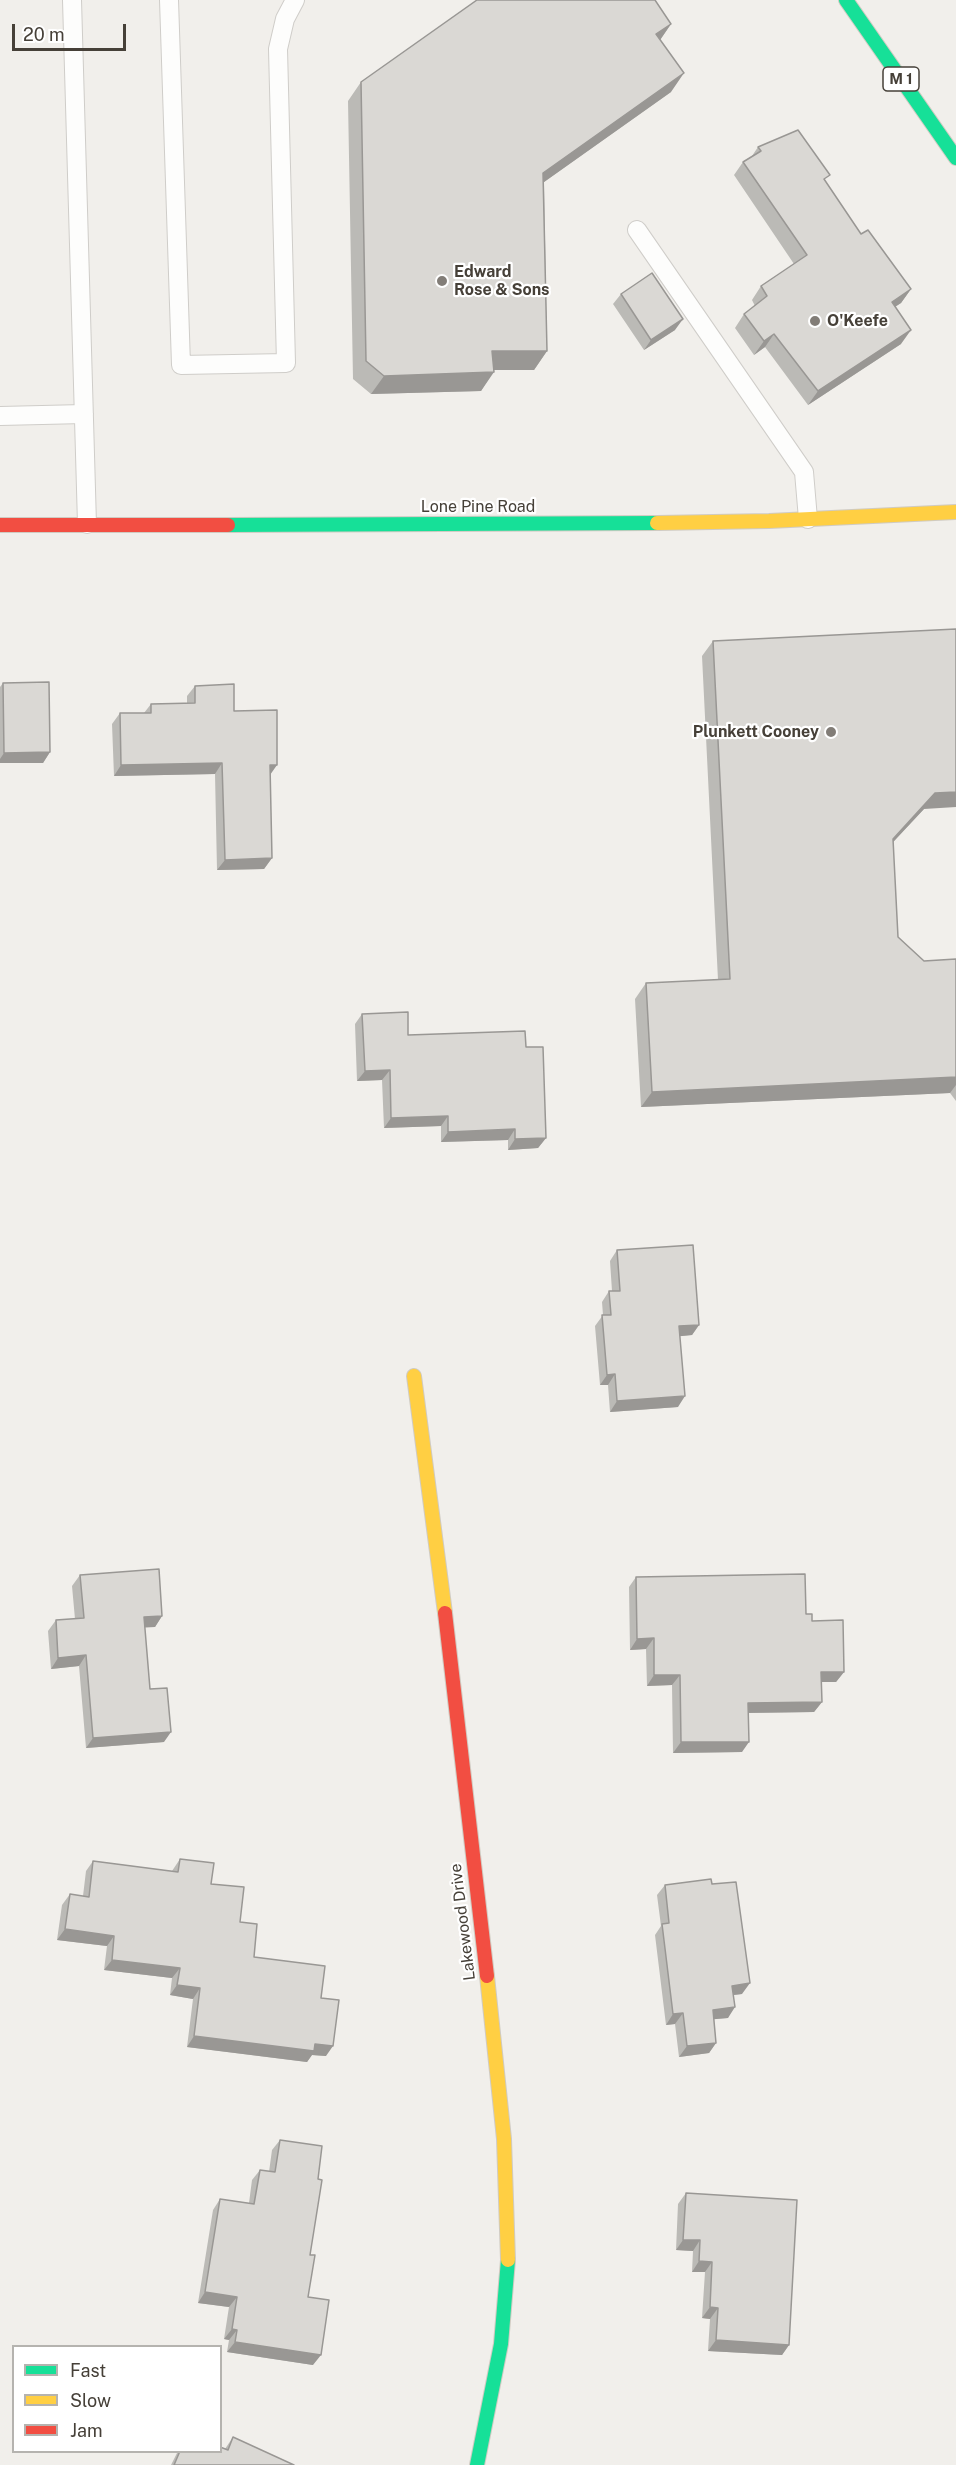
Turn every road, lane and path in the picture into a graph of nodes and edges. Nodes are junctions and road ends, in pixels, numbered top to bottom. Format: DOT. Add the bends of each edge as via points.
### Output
graph roads {
  1 [pos="72,0"];
  2 [pos="170,0"];
  3 [pos="295,0"];
  4 [pos="846,0"];
  5 [pos="956,158"];
  6 [pos="637,230"];
  7 [pos="84,414"];
  8 [pos="0,416"];
  9 [pos="956,512"];
  10 [pos="808,519"];
  11 [pos="87,524"];
  12 [pos="0,525"];
  13 [pos="414,1376"];
  14 [pos="477,2465"];
  1 -- 7 [label="lane"];
  2 -- 3 [label="lane" via="181,365 286,363 278,49 285,19"];
  4 -- 5 [label="street, M 1"];
  6 -- 10 [label="lane" via="804,472"];
  7 -- 8 [label="lane"];
  7 -- 11 [label="lane"];
  9 -- 10 [label="street, Lone Pine Road"];
  10 -- 11 [label="street, Lone Pine Road" via="610,524"];
  11 -- 12 [label="street, Lone Pine Road"];
  13 -- 14 [label="street, Lakewood Drive" via="434,1519 507,2167 506,2303"];
}
